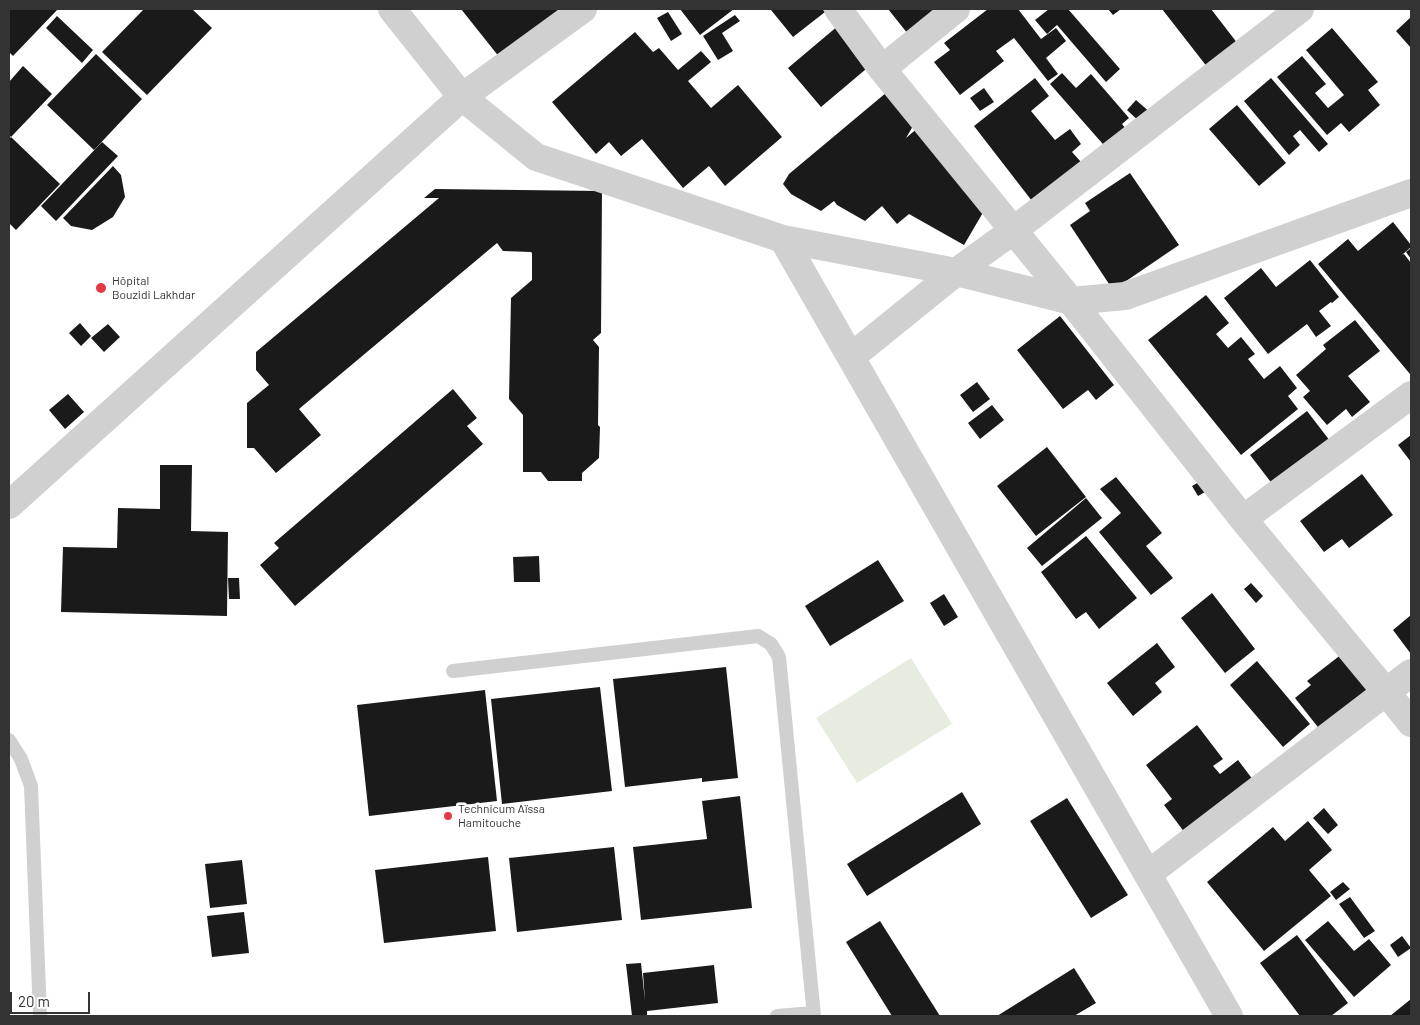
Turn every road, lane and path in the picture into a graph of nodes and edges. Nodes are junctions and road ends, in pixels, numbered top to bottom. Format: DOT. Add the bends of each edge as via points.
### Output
graph roads {
  1 [pos="392,9"];
  2 [pos="583,9"];
  3 [pos="838,9"];
  4 [pos="956,9"];
  5 [pos="1300,9"];
  6 [pos="882,69"];
  7 [pos="462,97"];
  8 [pos="1411,193"];
  9 [pos="1014,230"];
  10 [pos="783,240"];
  11 [pos="956,272"];
  12 [pos="1071,301"];
  13 [pos="851,357"];
  14 [pos="1411,394"];
  15 [pos="9,505"];
  16 [pos="1243,519"];
  17 [pos="453,671"];
  18 [pos="1411,673"];
  19 [pos="1386,692"];
  20 [pos="1411,724"];
  21 [pos="9,740"];
  22 [pos="1148,874"];
  23 [pos="814,1015"];
  24 [pos="40,1016"];
  25 [pos="777,1016"];
  26 [pos="1229,1016"];
  1 -- 7 [label="street"];
  2 -- 7 [label="street"];
  3 -- 6 [label="street"];
  4 -- 6 [label="street"];
  5 -- 9 [label="street"];
  6 -- 9 [label="street"];
  7 -- 10 [label="street" via="536,157"];
  7 -- 15 [label="street"];
  8 -- 12 [label="street" via="1125,296"];
  9 -- 11 [label="street"];
  9 -- 12 [label="street"];
  10 -- 11 [label="street"];
  10 -- 13 [label="street"];
  11 -- 12 [label="street"];
  11 -- 13 [label="street"];
  12 -- 16 [label="street"];
  13 -- 22 [label="street"];
  14 -- 16 [label="street"];
  16 -- 19 [label="street"];
  17 -- 23 [label="lane" via="758,636 771,644 779,658"];
  18 -- 19 [label="street"];
  19 -- 20 [label="street"];
  19 -- 22 [label="street"];
  21 -- 24 [label="lane" via="31,786"];
  22 -- 26 [label="street"];
  23 -- 25 [label="lane"];
}
